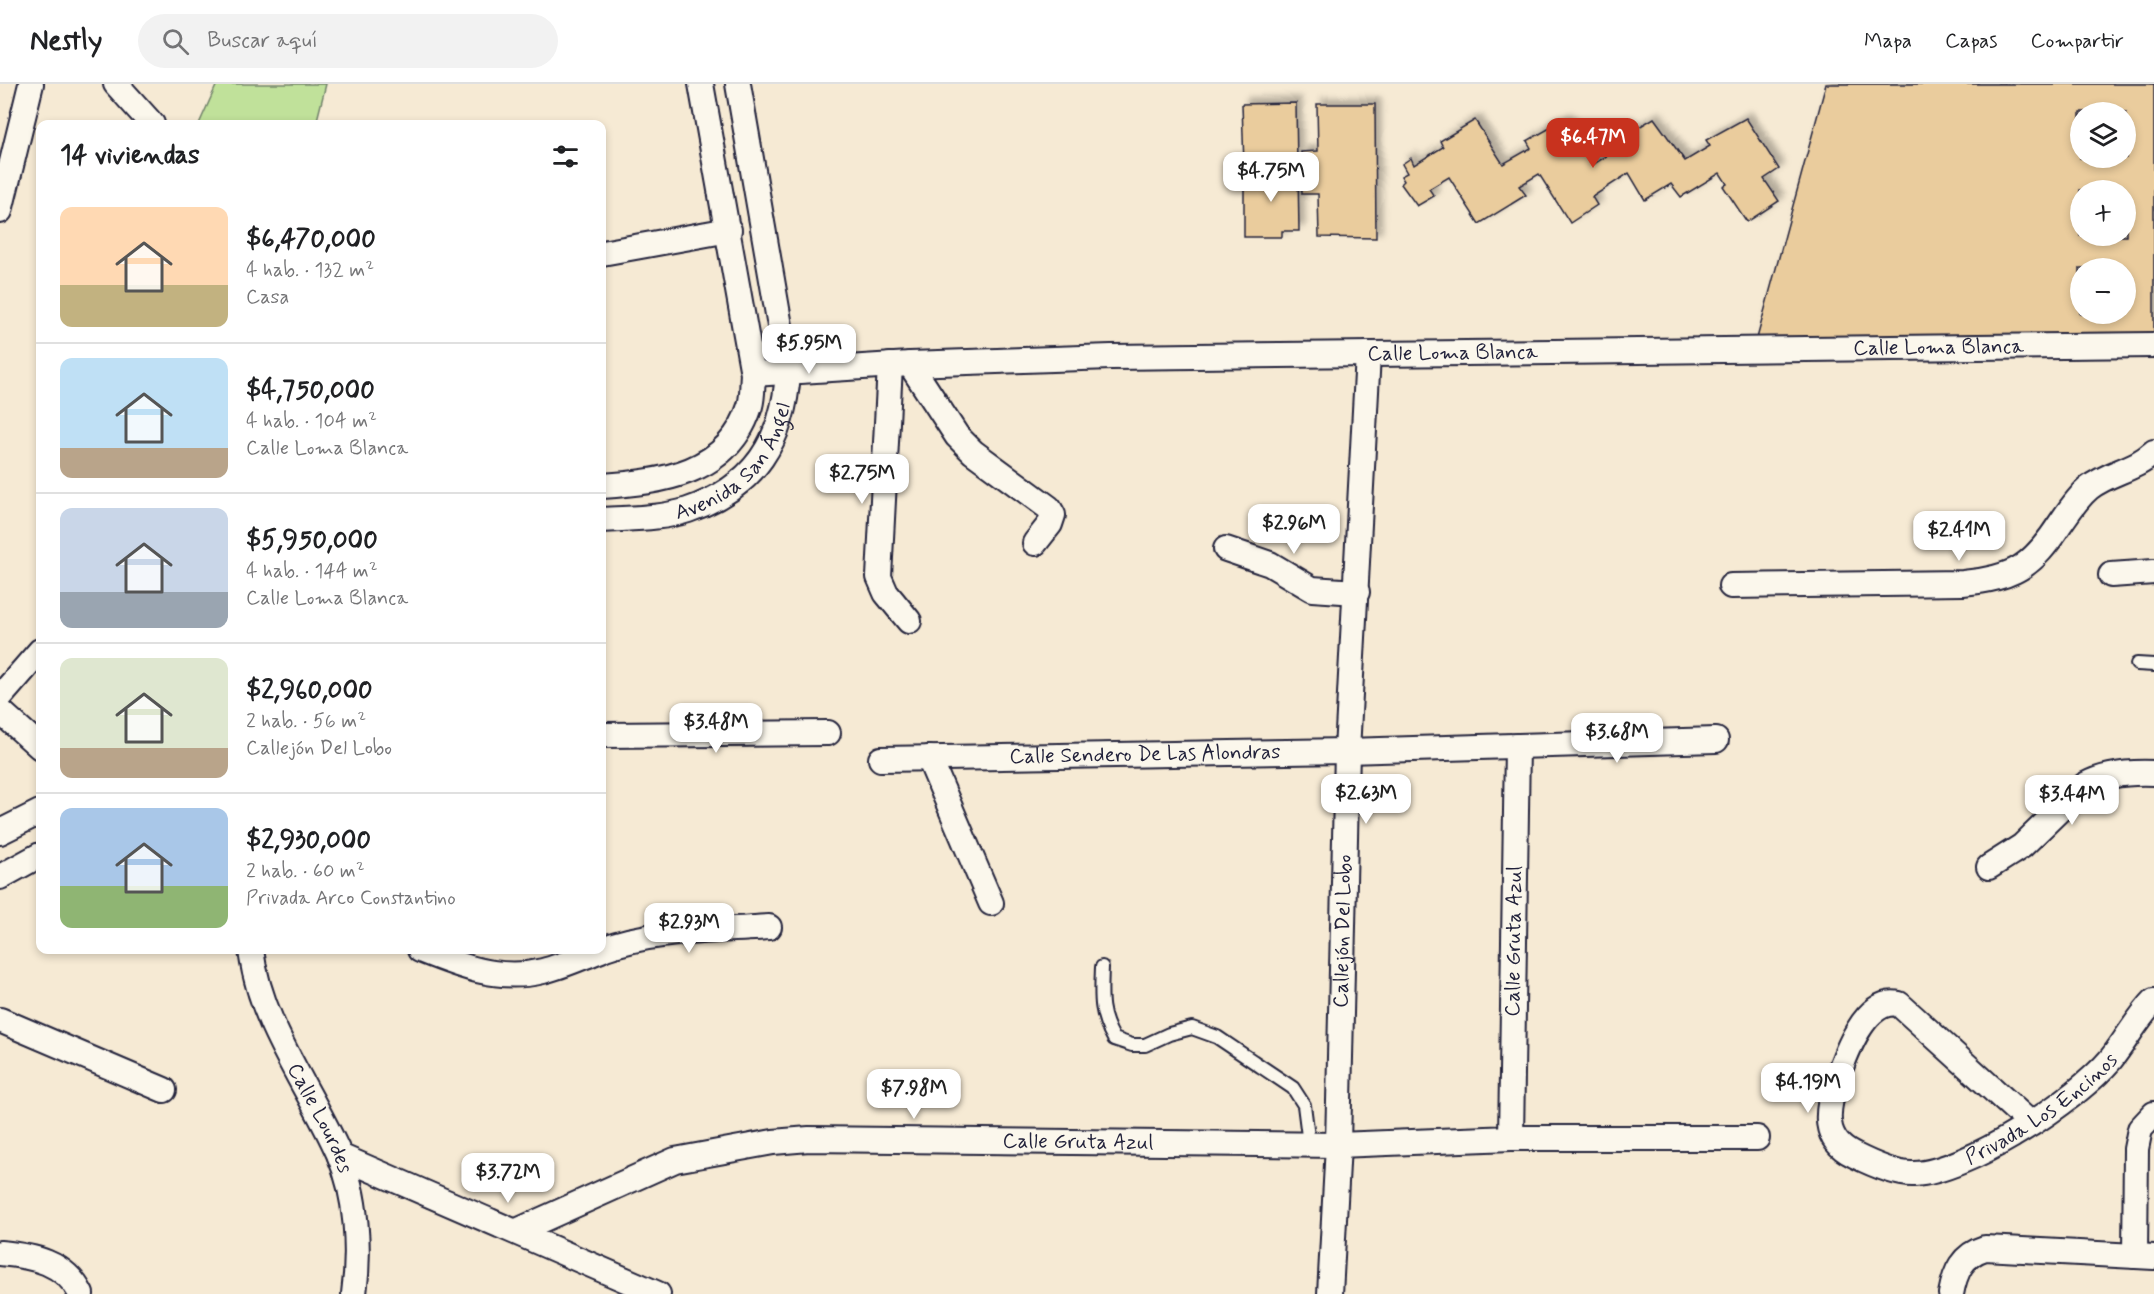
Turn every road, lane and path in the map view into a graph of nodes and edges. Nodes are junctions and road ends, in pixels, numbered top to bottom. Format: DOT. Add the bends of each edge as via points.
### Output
graph roads {
  1 [pos="31,84"];
  2 [pos="116,84"];
  3 [pos="700,84"];
  4 [pos="738,84"];
  5 [pos="148,120"];
  6 [pos="0,211"];
  7 [pos="729,230"];
  8 [pos="606,252"];
  9 [pos="2154,345"];
  10 [pos="1368,354"];
  11 [pos="900,365"];
  12 [pos="788,372"];
  13 [pos="753,374"];
  14 [pos="2154,452"];
  15 [pos="606,486"];
  16 [pos="606,520"];
  17 [pos="1035,543"];
  18 [pos="1226,549"];
  19 [pos="2154,572"];
  20 [pos="2111,575"];
  21 [pos="1731,586"];
  22 [pos="1357,592"];
  23 [pos="909,621"];
  24 [pos="36,656"];
  25 [pos="2137,664"];
  26 [pos="2154,665"];
  27 [pos="0,697"];
  28 [pos="0,711"];
  29 [pos="828,733"];
  30 [pos="606,735"];
  31 [pos="1716,740"];
  32 [pos="36,743"];
  33 [pos="1517,746"];
  34 [pos="1347,751"];
  35 [pos="881,759"];
  36 [pos="929,759"];
  37 [pos="2154,772"];
  38 [pos="36,814"];
  39 [pos="0,832"];
  40 [pos="36,857"];
  41 [pos="1989,867"];
  42 [pos="0,877"];
  43 [pos="991,903"];
  44 [pos="769,927"];
  45 [pos="606,948"];
  46 [pos="252,954"];
  47 [pos="430,954"];
  48 [pos="588,954"];
  49 [pos="1102,967"];
  50 [pos="2154,1001"];
  51 [pos="0,1020"];
  52 [pos="164,1090"];
  53 [pos="2154,1114"];
  54 [pos="2031,1124"];
  55 [pos="1511,1138"];
  56 [pos="1757,1138"];
  57 [pos="1309,1144"];
  58 [pos="1338,1144"];
  59 [pos="340,1156"];
  60 [pos="517,1231"];
  61 [pos="0,1253"];
  62 [pos="2144,1257"];
  63 [pos="81,1294"];
  64 [pos="354,1294"];
  65 [pos="658,1294"];
  66 [pos="1330,1294"];
  67 [pos="1951,1294"];
  1 -- 6 [label="street"];
  2 -- 5 [label="street"];
  3 -- 7 [label="street, Avenida San Ángel"];
  4 -- 12 [label="street, Avenida San Ángel"];
  7 -- 8 [label="street"];
  7 -- 13 [label="street, Avenida San Ángel"];
  9 -- 10 [label="street, Calle Loma Blanca"];
  10 -- 11 [label="street, Calle Loma Blanca" via="1111,357"];
  10 -- 22 [label="street, Callejón Del Lobo"];
  11 -- 12 [label="street, Calle Loma Blanca"];
  11 -- 17 [label="street" via="973,452 1049,508 1053,515 1050,524"];
  11 -- 23 [label="street" via="879,578"];
  12 -- 13 [label="street, Calle Loma Blanca"];
  12 -- 16 [label="street, Avenida San Ángel" via="787,402 773,443 754,467 722,494 686,510"];
  13 -- 15 [label="street, Avenida San Ángel" via="750,405 741,427 725,446 698,467 673,478"];
  14 -- 21 [label="street" via="2130,469 2090,488 2033,561 2015,573 1963,583"];
  18 -- 22 [label="street" via="1269,564 1312,589"];
  19 -- 20 [label="street"];
  22 -- 34 [label="street, Callejón Del Lobo"];
  24 -- 27 [label="street"];
  25 -- 26 [label="lane"];
  28 -- 32 [label="street"];
  29 -- 30 [label="street"];
  31 -- 33 [label="street, Calle Sendero De Las Alondras"];
  33 -- 34 [label="street, Calle Sendero De Las Alondras"];
  33 -- 55 [label="street, Calle Gruta Azul"];
  34 -- 36 [label="street, Calle Sendero De Las Alondras"];
  34 -- 58 [label="street, Callejón Del Lobo"];
  35 -- 36 [label="street, Calle Sendero De Las Alondras"];
  36 -- 43 [label="street"];
  37 -- 41 [label="street" via="2123,774 2085,784 2022,846"];
  38 -- 39 [label="street"];
  40 -- 42 [label="street"];
  44 -- 45 [label="street" via="678,934"];
  46 -- 59 [label="street, Calle Lourdes" via="263,1006"];
  47 -- 48 [label="street" via="489,974 543,971"];
  49 -- 57 [label="lane" via="1100,1002 1104,1022 1114,1039 1145,1045 1192,1028 1216,1037 1293,1088 1304,1105"];
  50 -- 54 [label="street, Privada Los Encinos" via="2139,1016 2111,1059 2084,1086"];
  51 -- 52 [label="street"];
  53 -- 62 [label="street" via="2140,1129 2136,1149"];
  54 -- 54 [label="street, Privada Los Encinos" via="1953,1165 1911,1174 1868,1162 1841,1149 1831,1135 1829,1108 1856,1034 1877,1006 1888,1002 1899,1004"];
  55 -- 56 [label="street, Calle Gruta Azul"];
  55 -- 58 [label="street, Calle Gruta Azul"];
  57 -- 58 [label="street, Calle Gruta Azul"];
  57 -- 60 [label="street, Calle Gruta Azul" via="809,1139 773,1142 675,1160"];
  58 -- 66 [label="street, Callejón Del Lobo"];
  59 -- 60 [label="street"];
  59 -- 64 [label="street, Calle Lourdes" via="357,1234"];
  60 -- 65 [label="street"];
  61 -- 63 [label="street" via="34,1257 59,1267"];
  62 -- 67 [label="street" via="1985,1248 1974,1251 1958,1268"];
}
